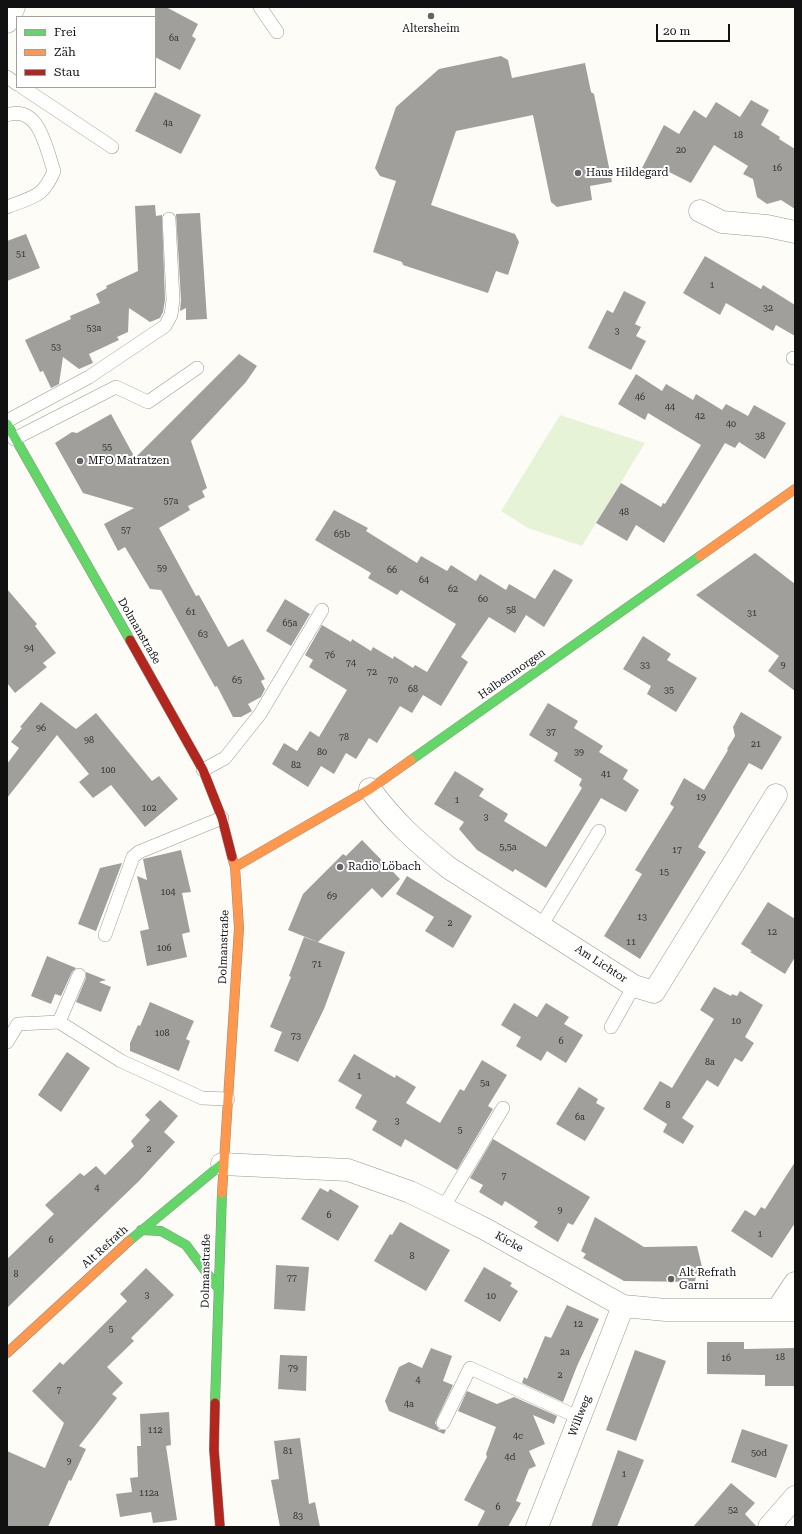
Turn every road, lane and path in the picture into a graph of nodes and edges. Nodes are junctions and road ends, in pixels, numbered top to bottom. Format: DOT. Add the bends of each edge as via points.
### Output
graph roads {
  1 [pos="14,7"];
  2 [pos="260,7"];
  3 [pos="7,22"];
  4 [pos="277,32"];
  5 [pos="7,77"];
  6 [pos="16,83"];
  7 [pos="24,88"];
  8 [pos="7,115"];
  9 [pos="112,147"];
  10 [pos="7,207"];
  11 [pos="700,211"];
  12 [pos="169,220"];
  13 [pos="795,232"];
  14 [pos="197,368"];
  15 [pos="7,421"];
  16 [pos="7,424"];
  17 [pos="14,439"];
  18 [pos="795,489"];
  19 [pos="322,610"];
  20 [pos="203,770"];
  21 [pos="370,789"];
  22 [pos="776,795"];
  23 [pos="222,818"];
  24 [pos="599,831"];
  25 [pos="235,867"];
  26 [pos="540,926"];
  27 [pos="105,935"];
  28 [pos="79,975"];
  29 [pos="634,986"];
  30 [pos="59,1022"];
  31 [pos="611,1027"];
  32 [pos="7,1042"];
  33 [pos="228,1099"];
  34 [pos="503,1108"];
  35 [pos="222,1164"];
  36 [pos="443,1208"];
  37 [pos="141,1230"];
  38 [pos="795,1283"];
  39 [pos="218,1288"];
  40 [pos="623,1306"];
  41 [pos="786,1310"];
  42 [pos="7,1353"];
  43 [pos="580,1418"];
  44 [pos="443,1423"];
  45 [pos="795,1497"];
  46 [pos="220,1527"];
  47 [pos="537,1527"];
  48 [pos="769,1527"];
  1 -- 3 [label="street"];
  2 -- 4 [label="lane"];
  5 -- 6 [label="lane"];
  7 -- 9 [label="lane"];
  8 -- 10 [label="lane" via="16,112 29,116 36,124 54,171 49,185 40,195"];
  11 -- 13 [label="street" via="722,222 767,226"];
  12 -- 15 [label="lane" via="173,300 165,326 89,377"];
  14 -- 17 [label="lane" via="148,402 116,387"];
  16 -- 17 [label="main road, Dolmanstraße"];
  17 -- 20 [label="main road, Dolmanstraße"];
  18 -- 21 [label="main road, Halbenmorgen"];
  19 -- 20 [label="lane" via="260,714 225,758"];
  20 -- 23 [label="main road, Dolmanstraße"];
  21 -- 25 [label="main road, Halbenmorgen"];
  21 -- 26 [label="street, Am Lichtor" via="382,806 423,847 449,868"];
  22 -- 29 [label="street, Am Lichtor" via="654,992"];
  23 -- 25 [label="main road, Dolmanstraße"];
  23 -- 27 [label="lane" via="139,852 133,857"];
  24 -- 26 [label="lane"];
  25 -- 33 [label="main road, Dolmanstraße" via="239,928"];
  26 -- 29 [label="street, Am Lichtor"];
  28 -- 30 [label="lane"];
  29 -- 31 [label="lane"];
  30 -- 32 [label="lane" via="18,1024"];
  30 -- 33 [label="lane" via="121,1061 202,1098"];
  33 -- 35 [label="main road, Dolmanstraße"];
  34 -- 36 [label="lane"];
  35 -- 36 [label="street, Kicke" via="348,1170 410,1192"];
  35 -- 37 [label="main road, Alt Refrath"];
  35 -- 39 [label="main road, Dolmanstraße"];
  36 -- 40 [label="street, Kicke"];
  37 -- 39 [label="main road" via="161,1231 186,1246"];
  37 -- 42 [label="main road, Alt Refrath"];
  38 -- 41 [label="street"];
  39 -- 46 [label="main road, Dolmanstraße" via="214,1450"];
  40 -- 41 [label="street, Kicke" via="666,1310"];
  40 -- 43 [label="street, Willweg"];
  43 -- 44 [label="lane" via="470,1368"];
  43 -- 47 [label="street, Willweg"];
  45 -- 48 [label="street"];
}
